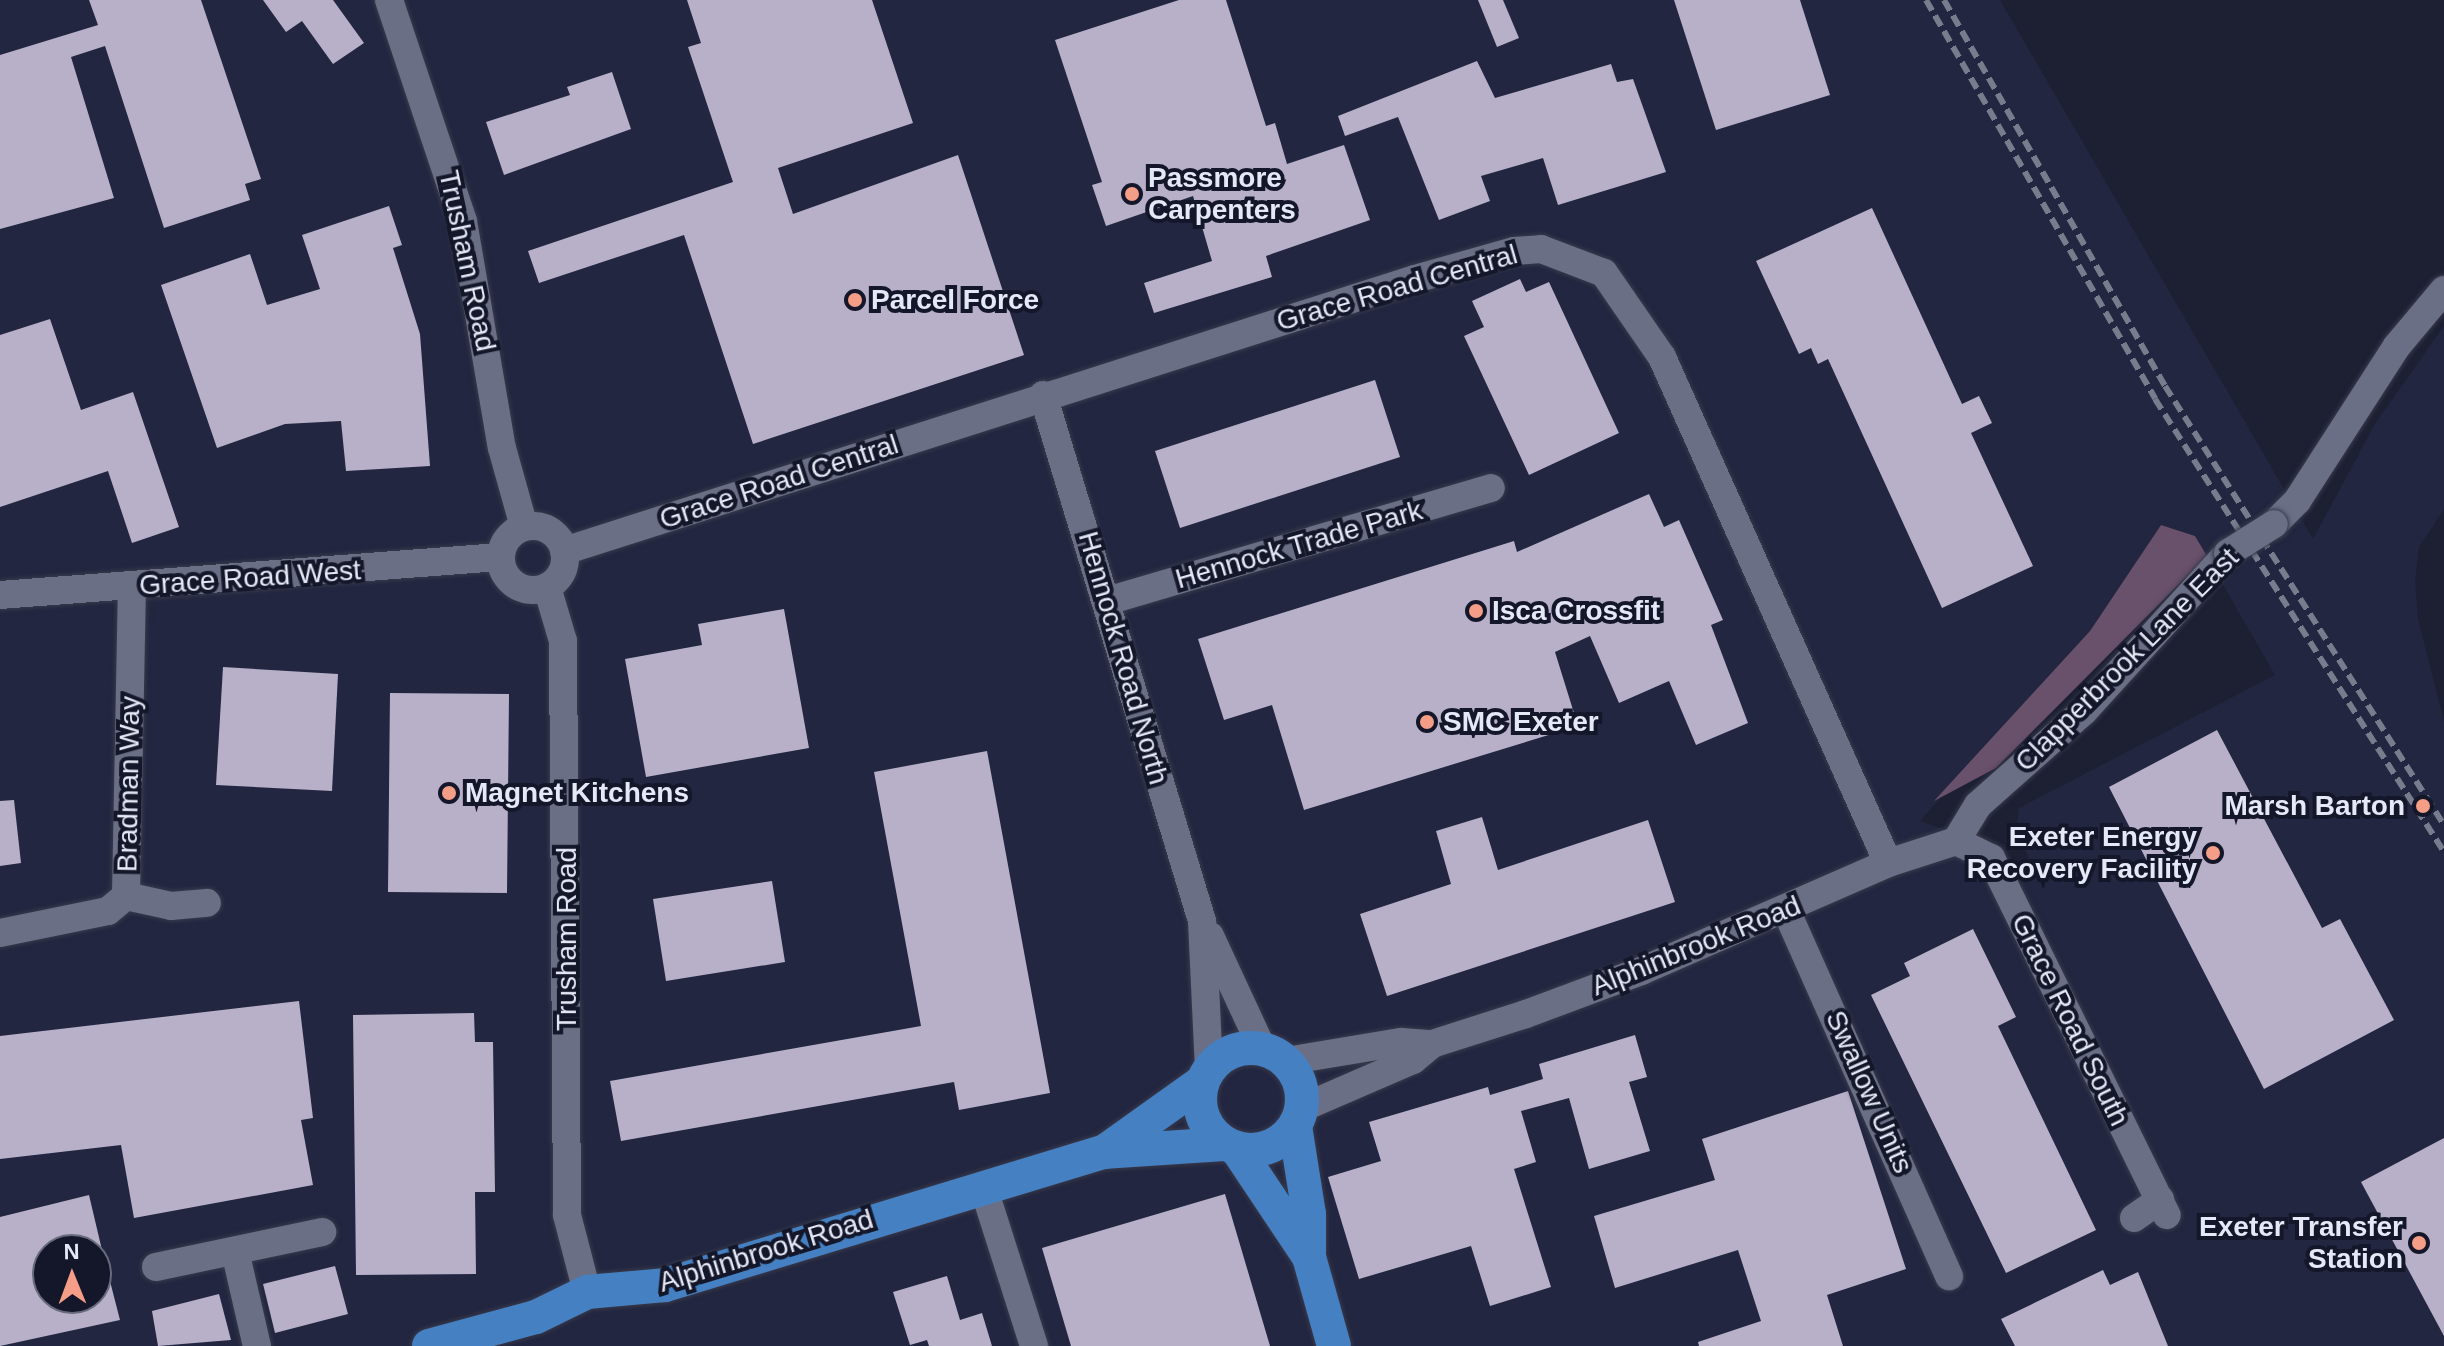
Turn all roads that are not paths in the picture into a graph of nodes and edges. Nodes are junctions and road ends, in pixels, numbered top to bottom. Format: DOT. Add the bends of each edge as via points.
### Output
graph roads {
  1 [pos="389,0"];
  2 [pos="2444,290"];
  3 [pos="1043,395"];
  4 [pos="1491,488"];
  5 [pos="524,527"];
  6 [pos="564,551"];
  7 [pos="500,557"];
  8 [pos="132,586"];
  9 [pos="547,587"];
  10 [pos="0,595"];
  11 [pos="1107,601"];
  12 [pos="1956,841"];
  13 [pos="1888,863"];
  14 [pos="126,896"];
  15 [pos="207,903"];
  16 [pos="1786,910"];
  17 [pos="1202,921"];
  18 [pos="0,933"];
  19 [pos="1432,1044"];
  20 [pos="1274,1055"];
  21 [pos="1205,1076"];
  22 [pos="1298,1117"];
  23 [pos="1232,1146"];
  24 [pos="1104,1152"];
  25 [pos="983,1186"];
  26 [pos="2134,1218"];
  27 [pos="322,1232"];
  28 [pos="235,1251"];
  29 [pos="1309,1257"];
  30 [pos="156,1267"];
  31 [pos="1949,1276"];
  32 [pos="587,1292"];
  33 [pos="257,1346"];
  34 [pos="429,1346"];
  35 [pos="1034,1346"];
  36 [pos="1334,1346"];
  1 -- 5 [label="street, Trusham Road" via="463,221 502,448"];
  2 -- 12 [label="street, Clapperbrook Lane East, bridge" via="2397,346 2297,501 2274,524 2228,553 2084,711 1978,805"];
  3 -- 6 [label="street, Grace Road Central"];
  3 -- 11 [label="street, Hennock Road North"];
  3 -- 13 [label="street, Grace Road Central" via="1514,251 1541,249 1604,273 1636,311 1662,357"];
  4 -- 11 [label="street, Hennock Trade Park"];
  5 -- 6 [label="street" via="546,529"];
  5 -- 7 [label="street" via="506,540"];
  6 -- 9 [label="street" via="564,566"];
  7 -- 8 [label="street, Grace Road West"];
  7 -- 9 [label="street" via="503,572 519,587"];
  8 -- 10 [label="street, Grace Road West"];
  8 -- 14 [label="street, Bradman Way"];
  9 -- 32 [label="street, Trusham Road" via="563,641 567,1215"];
  11 -- 17 [label="street, Hennock Road North"];
  12 -- 13 [label="street, Alphinbrook Road"];
  12 -- 26 [label="street, Grace Road South" via="1991,858 2163,1208"];
  13 -- 16 [label="street, Alphinbrook Road"];
  14 -- 15 [label="street" via="171,906"];
  14 -- 18 [label="street, Bradman Way" via="108,911"];
  16 -- 19 [label="street, Alphinbrook Road" via="1602,986"];
  16 -- 31 [label="street, Swallow Units"];
  17 -- 20 [label="street, Hennock Road North"];
  17 -- 21 [label="street, Hennock Road North" via="1211,1031"];
  19 -- 20 [label="street, Alphinbrook Road" via="1401,1042"];
  19 -- 22 [label="street, Alphinbrook Road" via="1413,1060"];
  20 -- 21 [label="main road" via="1238,1049"];
  20 -- 22 [label="main road" via="1300,1083"];
  21 -- 23 [label="main road" via="1206,1124"];
  21 -- 24 [label="main road, Alphinbrook Road"];
  22 -- 23 [label="main road" via="1263,1149"];
  22 -- 29 [label="main road"];
  23 -- 24 [label="main road, Alphinbrook Road"];
  23 -- 29 [label="main road"];
  24 -- 25 [label="main road, Alphinbrook Road"];
  25 -- 32 [label="main road, Alphinbrook Road" via="665,1285"];
  25 -- 35 [label="street"];
  27 -- 28 [label="street"];
  28 -- 30 [label="street"];
  28 -- 33 [label="street"];
  29 -- 36 [label="main road"];
  32 -- 34 [label="main road, Alphinbrook Road" via="536,1317"];
}
